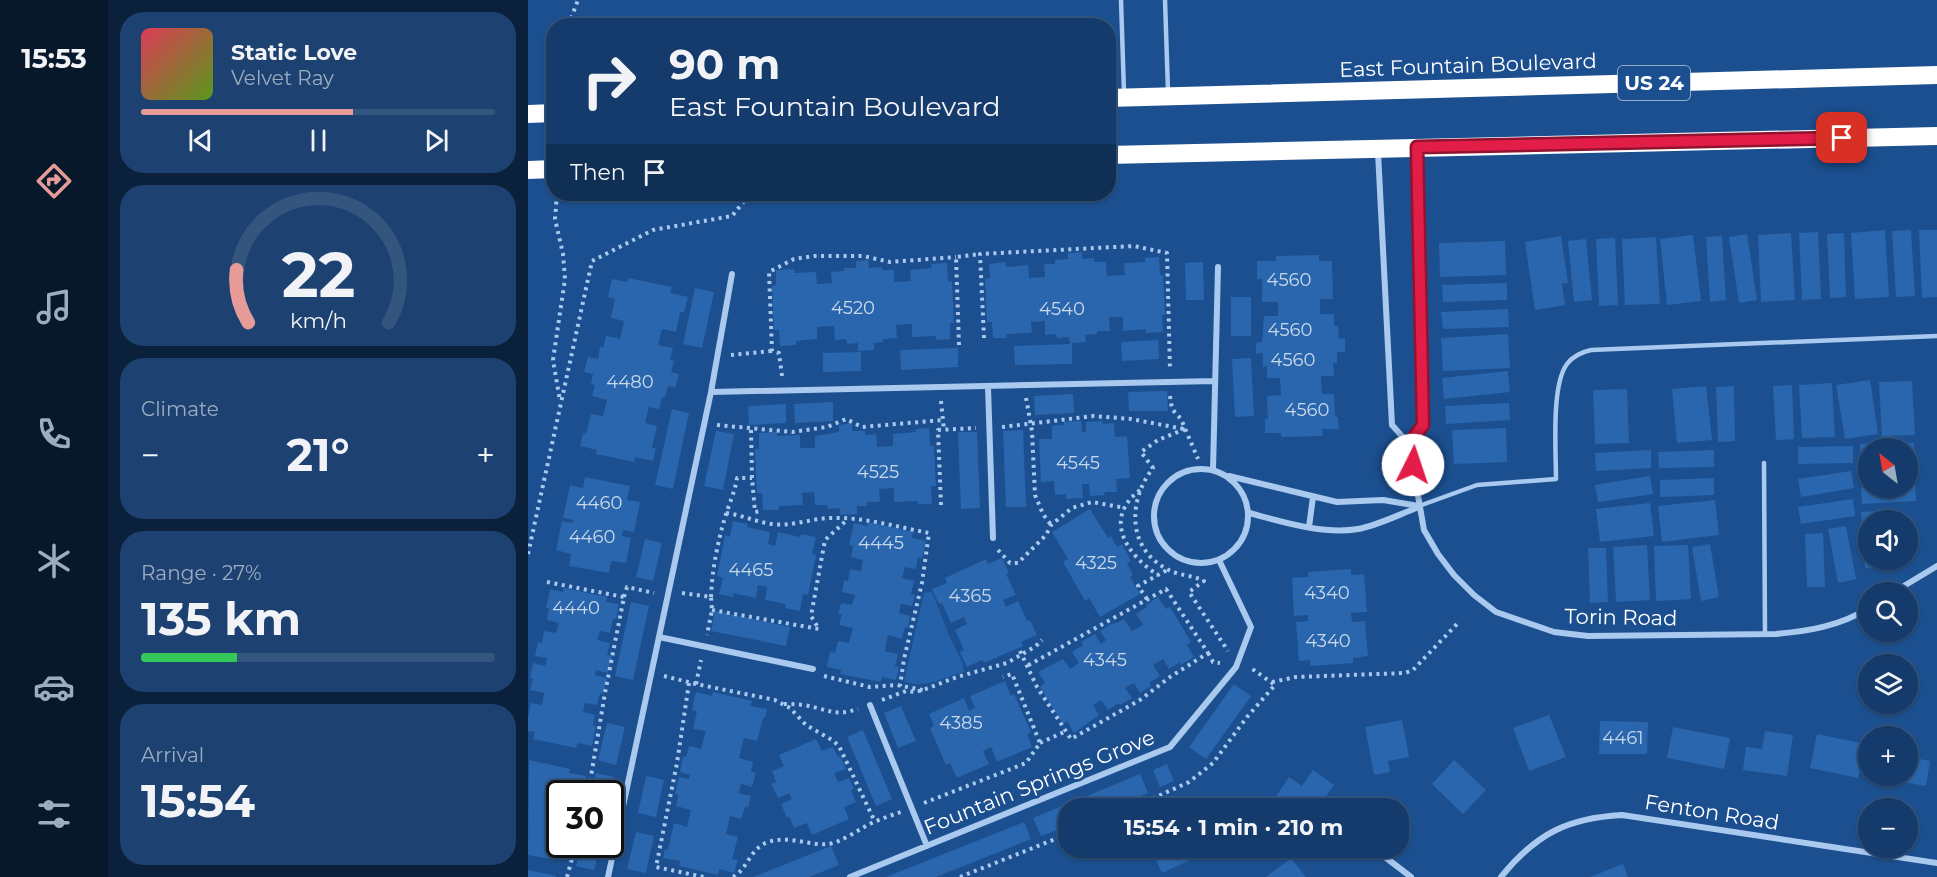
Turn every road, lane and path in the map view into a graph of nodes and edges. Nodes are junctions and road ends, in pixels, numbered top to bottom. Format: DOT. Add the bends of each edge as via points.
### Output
graph roads {
  1 [pos="578,0"];
  2 [pos="1121,0"];
  3 [pos="1165,0"];
  4 [pos="572,18"];
  5 [pos="1937,75"];
  6 [pos="1168,96"];
  7 [pos="1116,98"];
  8 [pos="546,113"];
  9 [pos="528,114"];
  10 [pos="1937,136"];
  11 [pos="1417,147"];
  12 [pos="1378,148"];
  13 [pos="1116,155"];
  14 [pos="546,169"];
  15 [pos="528,170"];
  16 [pos="556,201"];
  17 [pos="744,201"];
  18 [pos="980,254"];
  19 [pos="956,257"];
  20 [pos="1218,267"];
  21 [pos="732,274"];
  22 [pos="1937,336"];
  23 [pos="984,338"];
  24 [pos="959,345"];
  25 [pos="772,351"];
  26 [pos="717,358"];
  27 [pos="1215,381"];
  28 [pos="1169,382"];
  29 [pos="1024,386"];
  30 [pos="988,387"];
  31 [pos="939,388"];
  32 [pos="784,390"];
  33 [pos="711,392"];
  34 [pos="561,405"];
  35 [pos="943,420"];
  36 [pos="705,422"];
  37 [pos="1031,423"];
  38 [pos="990,427"];
  39 [pos="752,429"];
  40 [pos="1185,429"];
  41 [pos="944,430"];
  42 [pos="1409,444"];
  43 [pos="1764,463"];
  44 [pos="1201,468"];
  45 [pos="1213,470"];
  46 [pos="1227,476"];
  47 [pos="752,478"];
  48 [pos="1141,490"];
  49 [pos="1313,497"];
  50 [pos="941,504"];
  51 [pos="1419,507"];
  52 [pos="1125,508"];
  53 [pos="761,511"];
  54 [pos="726,513"];
  55 [pos="1249,513"];
  56 [pos="849,518"];
  57 [pos="1051,525"];
  58 [pos="1309,527"];
  59 [pos="993,538"];
  60 [pos="528,554"];
  61 [pos="1219,560"];
  62 [pos="1937,566"];
  63 [pos="1167,569"];
  64 [pos="1158,575"];
  65 [pos="547,582"];
  66 [pos="1911,582"];
  67 [pos="668,596"];
  68 [pos="624,597"];
  69 [pos="711,597"];
  70 [pos="1147,599"];
  71 [pos="712,610"];
  72 [pos="1858,615"];
  73 [pos="1457,624"];
  74 [pos="1765,634"];
  75 [pos="659,637"];
  76 [pos="1042,640"];
  77 [pos="704,646"];
  78 [pos="1021,653"];
  79 [pos="1208,653"];
  80 [pos="1237,664"];
  81 [pos="1027,666"];
  82 [pos="823,667"];
  83 [pos="813,669"];
  84 [pos="652,673"];
  85 [pos="1271,682"];
  86 [pos="688,683"];
  87 [pos="696,684"];
  88 [pos="900,686"];
  89 [pos="923,690"];
  90 [pos="783,704"];
  91 [pos="870,705"];
  92 [pos="1066,731"];
  93 [pos="1040,743"];
  94 [pos="590,780"];
  95 [pos="1154,798"];
  96 [pos="874,822"];
  97 [pos="1058,838"];
  98 [pos="927,846"];
  99 [pos="572,858"];
  100 [pos="1386,858"];
  101 [pos="1937,863"];
  102 [pos="567,877"];
  103 [pos="608,877"];
  104 [pos="704,877"];
  105 [pos="850,877"];
  106 [pos="960,877"];
  107 [pos="1411,877"];
  108 [pos="1501,877"];
  1 -- 4 [label="path"];
  2 -- 7 [label="lane"];
  3 -- 6 [label="lane"];
  5 -- 6 [label="highway, East Fountain Boulevard / US 24"];
  6 -- 7 [label="highway, East Fountain Boulevard / US 24"];
  8 -- 9 [label="highway"];
  10 -- 11 [label="highway"];
  11 -- 12 [label="highway"];
  11 -- 42 [label="street" via="1423,425"];
  12 -- 13 [label="highway"];
  12 -- 42 [label="street, Torin Road" via="1392,425"];
  14 -- 15 [label="highway"];
  16 -- 34 [label="path" via="555,219 565,279 553,360"];
  17 -- 34 [label="path" via="732,216 653,230 592,261"];
  18 -- 19 [label="path"];
  18 -- 23 [label="path"];
  18 -- 28 [label="path" via="1134,246 1167,253"];
  19 -- 24 [label="path"];
  19 -- 25 [label="path" via="890,262 863,256 814,256 785,263 770,272"];
  20 -- 27 [label="street"];
  21 -- 26 [label="street"];
  22 -- 51 [label="lane" via="1582,352 1567,364 1557,391 1556,479 1477,485"];
  25 -- 26 [label="path"];
  25 -- 32 [label="path" via="779,353"];
  26 -- 33 [label="street"];
  27 -- 28 [label="street"];
  27 -- 45 [label="street"];
  28 -- 29 [label="street"];
  28 -- 40 [label="path" via="1172,408"];
  29 -- 30 [label="street"];
  29 -- 37 [label="path"];
  30 -- 31 [label="street"];
  30 -- 38 [label="street"];
  31 -- 32 [label="street"];
  31 -- 35 [label="path"];
  32 -- 33 [label="street"];
  33 -- 36 [label="street"];
  34 -- 60 [label="path"];
  35 -- 39 [label="path" via="862,427 846,419 827,427 792,432"];
  35 -- 41 [label="path"];
  36 -- 39 [label="path"];
  36 -- 67 [label="street"];
  37 -- 38 [label="path"];
  37 -- 40 [label="path" via="1105,417"];
  37 -- 57 [label="path" via="1035,495"];
  38 -- 41 [label="path"];
  38 -- 59 [label="street"];
  39 -- 47 [label="path"];
  40 -- 44 [label="path"];
  40 -- 48 [label="path" via="1141,452 1153,468"];
  41 -- 50 [label="path" via="938,430"];
  42 -- 51 [label="street, Torin Road"];
  43 -- 74 [label="lane"];
  44 -- 45 [label="street"];
  44 -- 61 [label="street" via="1184,471 1162,489 1156,499 1154,525 1160,539 1178,558 1191,563"];
  45 -- 46 [label="street"];
  46 -- 49 [label="street"];
  46 -- 55 [label="street" via="1245,497"];
  47 -- 53 [label="path" via="755,512"];
  47 -- 54 [label="path" via="737,478"];
  48 -- 52 [label="path"];
  48 -- 63 [label="path" via="1134,508 1136,527 1151,557"];
  49 -- 51 [label="street" via="1336,502 1383,500"];
  49 -- 58 [label="street"];
  51 -- 58 [label="street" via="1359,529"];
  51 -- 74 [label="street, Torin Road" via="1424,530 1454,575 1497,612 1523,622 1554,632 1588,636"];
  52 -- 57 [label="path" via="1081,504"];
  52 -- 64 [label="path" via="1125,541 1141,564"];
  54 -- 56 [label="path" via="774,525"];
  54 -- 69 [label="path"];
  55 -- 58 [label="street"];
  55 -- 61 [label="street" via="1249,523 1237,548"];
  56 -- 71 [label="path" via="825,540 811,616 819,629"];
  56 -- 88 [label="path" via="929,533"];
  57 -- 59 [label="path" via="1018,563 1003,557"];
  61 -- 80 [label="street, Fountain Springs Grove" via="1251,627"];
  62 -- 66 [label="street"];
  63 -- 64 [label="path"];
  63 -- 80 [label="path" via="1204,581 1189,592"];
  64 -- 70 [label="path" via="1138,586"];
  65 -- 68 [label="path"];
  67 -- 68 [label="path" via="627,587"];
  67 -- 69 [label="path" via="686,592"];
  67 -- 75 [label="street"];
  68 -- 94 [label="path"];
  69 -- 71 [label="path"];
  70 -- 79 [label="path" via="1166,589"];
  70 -- 81 [label="path"];
  71 -- 77 [label="path"];
  72 -- 74 [label="street, Torin Road" via="1806,632"];
  73 -- 85 [label="path" via="1405,673 1296,676"];
  75 -- 77 [label="street"];
  75 -- 84 [label="street"];
  76 -- 78 [label="path"];
  77 -- 83 [label="street"];
  77 -- 87 [label="path"];
  78 -- 81 [label="path"];
  78 -- 89 [label="path" via="1007,663"];
  79 -- 80 [label="path" via="1213,662"];
  79 -- 92 [label="path" via="1140,700 1071,739"];
  80 -- 85 [label="path" via="1253,669"];
  80 -- 98 [label="street, Fountain Springs Grove" via="1170,747"];
  81 -- 92 [label="path"];
  82 -- 88 [label="path" via="821,675 870,687"];
  84 -- 86 [label="path"];
  84 -- 103 [label="street"];
  85 -- 95 [label="path" via="1275,685 1213,763 1189,782"];
  86 -- 87 [label="path"];
  86 -- 104 [label="path" via="677,764 656,867"];
  87 -- 90 [label="path"];
  88 -- 89 [label="path"];
  89 -- 91 [label="path" via="906,691"];
  90 -- 91 [label="path" via="838,713"];
  90 -- 96 [label="path" via="839,746"];
  91 -- 98 [label="street"];
  92 -- 93 [label="path"];
  97 -- 106 [label="path"];
  98 -- 105 [label="street, Fountain Springs Grove"];
  99 -- 102 [label="path"];
  100 -- 107 [label="street"];
  101 -- 108 [label="street, Fenton Road" via="1622,815 1576,821 1554,830 1534,842"];
}
